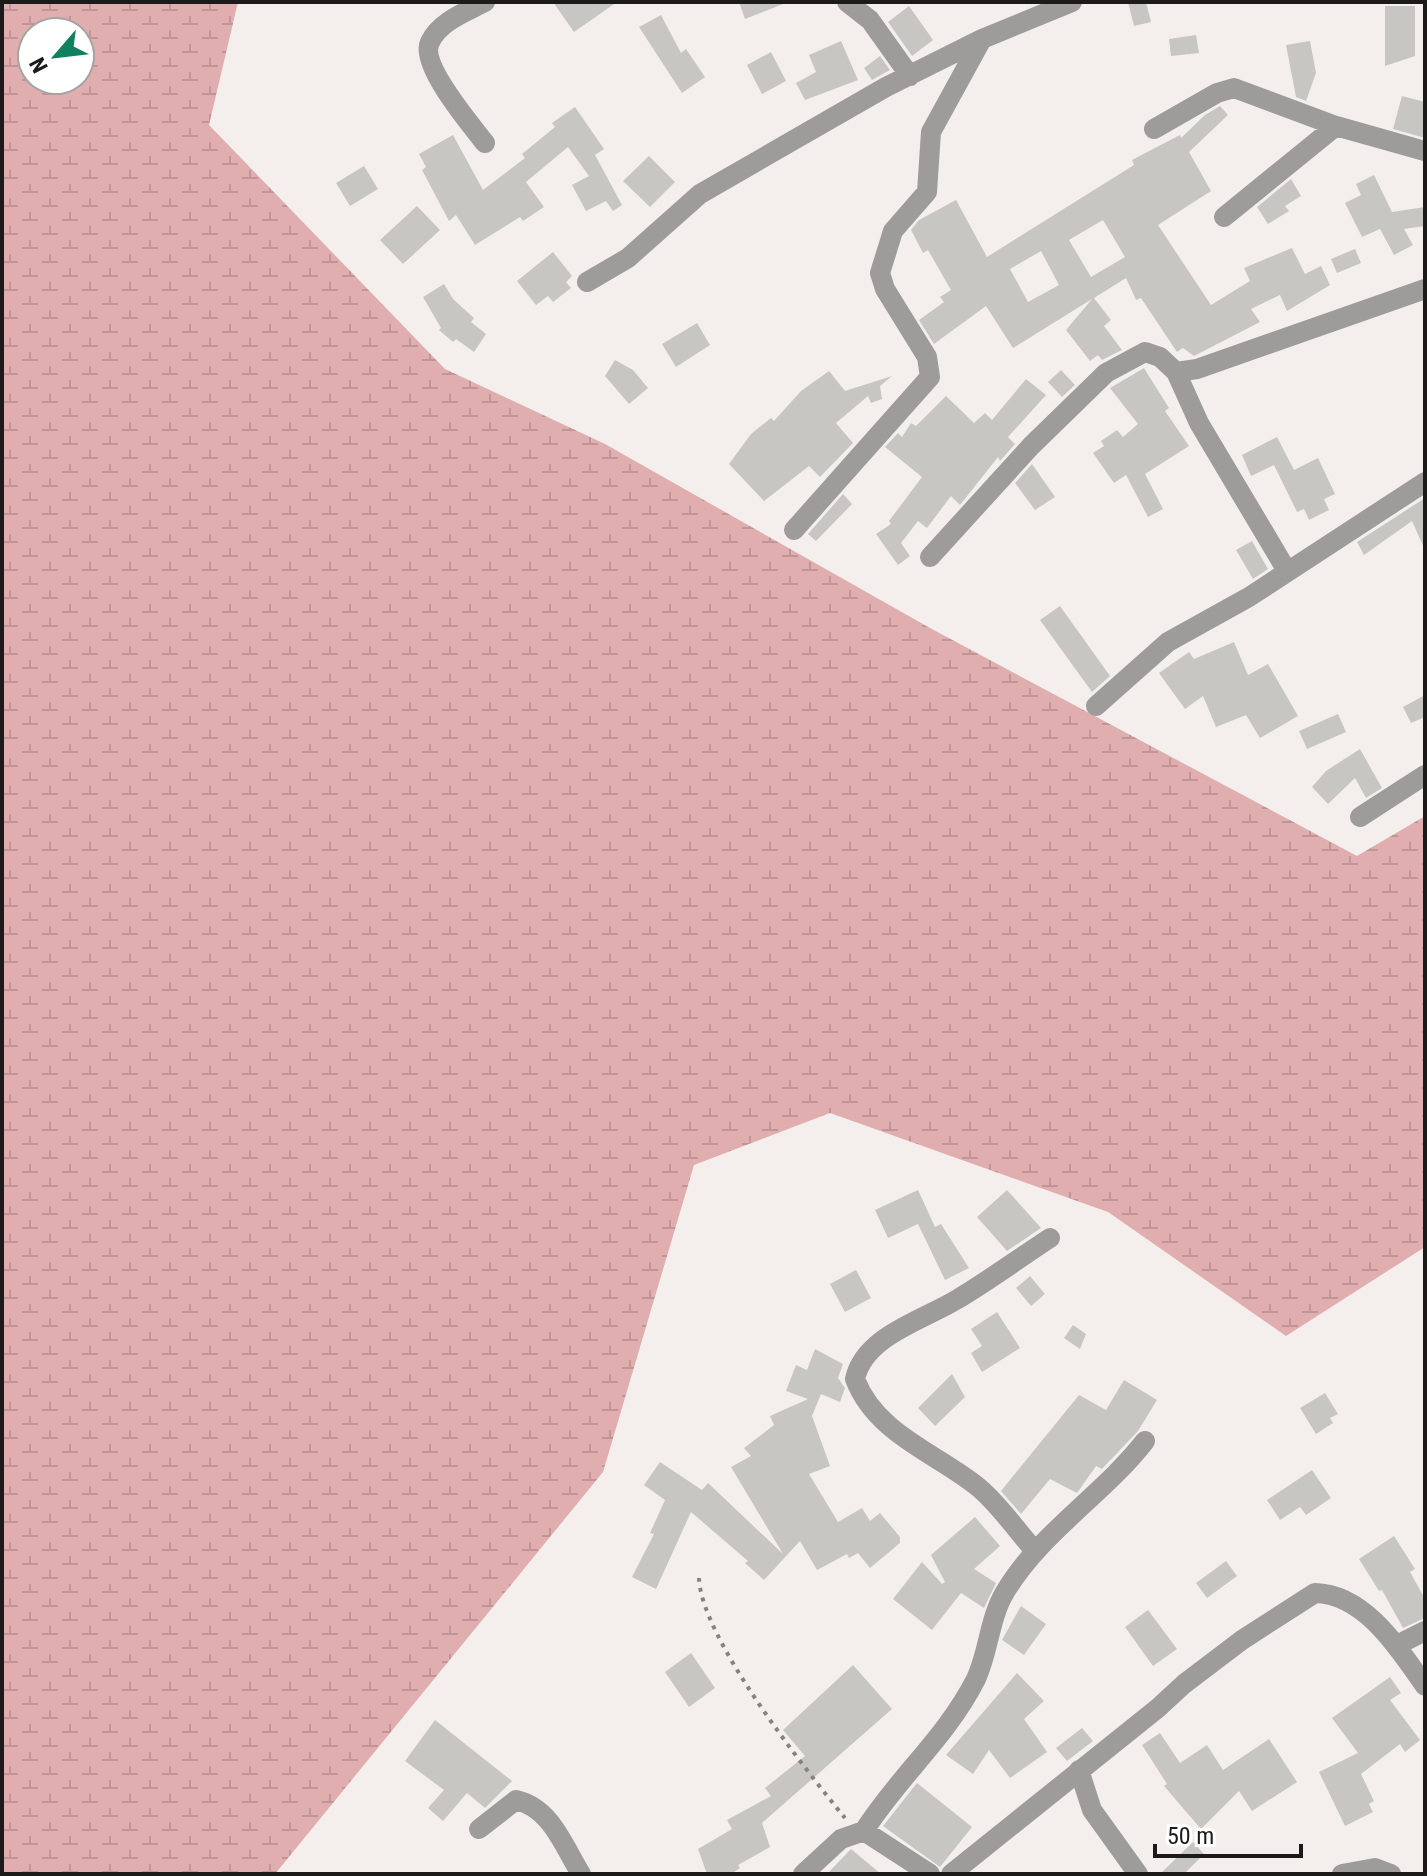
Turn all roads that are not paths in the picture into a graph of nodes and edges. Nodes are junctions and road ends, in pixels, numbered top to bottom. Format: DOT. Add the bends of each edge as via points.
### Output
graph roads {
  1 [pos="485,2"];
  2 [pos="847,2"];
  3 [pos="1072,2"];
  4 [pos="982,39"];
  5 [pos="910,76"];
  6 [pos="1336,126"];
  7 [pos="1154,129"];
  8 [pos="485,143"];
  9 [pos="1425,151"];
  10 [pos="1224,217"];
  11 [pos="587,282"];
  12 [pos="1425,289"];
  13 [pos="1176,372"];
  14 [pos="1425,482"];
  15 [pos="794,530"];
  16 [pos="930,557"];
  17 [pos="1287,571"];
  18 [pos="1096,706"];
  19 [pos="1425,775"];
  20 [pos="1360,817"];
  21 [pos="1050,1238"];
  22 [pos="1145,1441"];
  23 [pos="1035,1551"];
  24 [pos="1425,1631"];
  25 [pos="1397,1645"];
  26 [pos="1425,1686"];
  27 [pos="1079,1770"];
  28 [pos="479,1829"];
  29 [pos="861,1831"];
  30 [pos="581,1874"];
  31 [pos="803,1874"];
  32 [pos="930,1874"];
  33 [pos="951,1874"];
  34 [pos="1138,1874"];
  35 [pos="1342,1874"];
  36 [pos="1391,1874"];
  1 -- 8 [label="street" via="442,26 429,43 429,55 447,92"];
  2 -- 5 [label="street" via="870,20"];
  3 -- 4 [label="street"];
  4 -- 5 [label="street"];
  4 -- 15 [label="street" via="931,132 927,192 893,231 880,273 927,357 930,377"];
  5 -- 11 [label="street" via="700,194 628,258"];
  6 -- 7 [label="street" via="1234,88"];
  6 -- 9 [label="street"];
  6 -- 10 [label="street"];
  12 -- 13 [label="street"];
  13 -- 16 [label="street" via="1145,352 1106,373"];
  13 -- 17 [label="street" via="1199,423"];
  14 -- 17 [label="street"];
  17 -- 18 [label="street" via="1151,654"];
  19 -- 20 [label="street"];
  21 -- 23 [label="street" via="889,1336 869,1354 855,1379 885,1421 979,1487"];
  22 -- 23 [label="street" via="1119,1474"];
  23 -- 29 [label="street" via="1005,1592 975,1679 951,1720"];
  24 -- 25 [label="street"];
  25 -- 26 [label="street"];
  25 -- 27 [label="street" via="1336,1593 1315,1593 1184,1684"];
  27 -- 33 [label="street"];
  27 -- 34 [label="street" via="1092,1810"];
  28 -- 30 [label="street" via="516,1800 528,1803 543,1811"];
  29 -- 31 [label="street" via="841,1839"];
  29 -- 32 [label="street"];
  35 -- 36 [label="street" via="1375,1868"];
}
